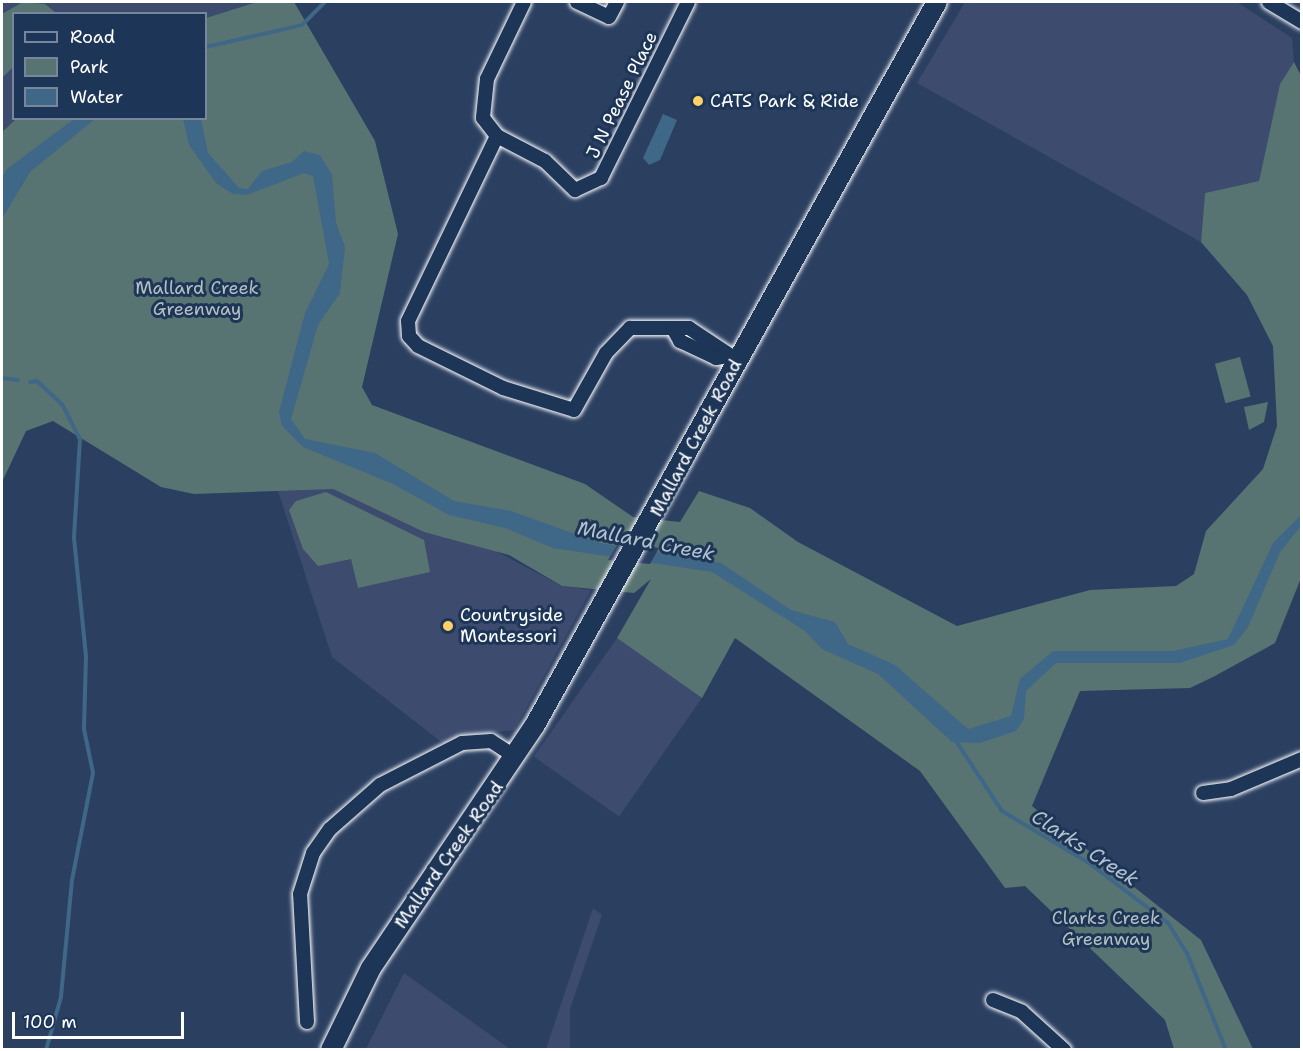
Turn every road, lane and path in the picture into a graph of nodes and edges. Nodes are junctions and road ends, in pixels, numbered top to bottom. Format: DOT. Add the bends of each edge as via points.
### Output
graph roads {
  1 [pos="524,2"];
  2 [pos="577,2"];
  3 [pos="617,2"];
  4 [pos="688,2"];
  5 [pos="937,2"];
  6 [pos="1269,2"];
  7 [pos="1290,7"];
  8 [pos="1302,22"];
  9 [pos="497,136"];
  10 [pos="733,358"];
  11 [pos="516,757"];
  12 [pos="1302,759"];
  13 [pos="1203,793"];
  14 [pos="993,1000"];
  15 [pos="307,1022"];
  16 [pos="331,1050"];
  17 [pos="1064,1050"];
  1 -- 9 [label="street" via="483,93 483,118"];
  2 -- 3 [label="street" via="609,17"];
  4 -- 9 [label="street, J N Pease Place" via="601,178 575,190 545,161"];
  5 -- 10 [label="main road, Mallard Creek Road"];
  6 -- 7 [label="street"];
  7 -- 8 [label="street"];
  9 -- 10 [label="street" via="408,321 409,336 503,388 574,410 620,335 641,327 674,330 680,341 707,354"];
  10 -- 11 [label="main road, Mallard Creek Road" via="653,519"];
  11 -- 15 [label="street" via="487,740 462,743 380,785 324,836 300,894"];
  11 -- 16 [label="main road, Mallard Creek Road" via="379,956"];
  12 -- 13 [label="street" via="1231,789"];
  14 -- 17 [label="street" via="1022,1012"];
}
